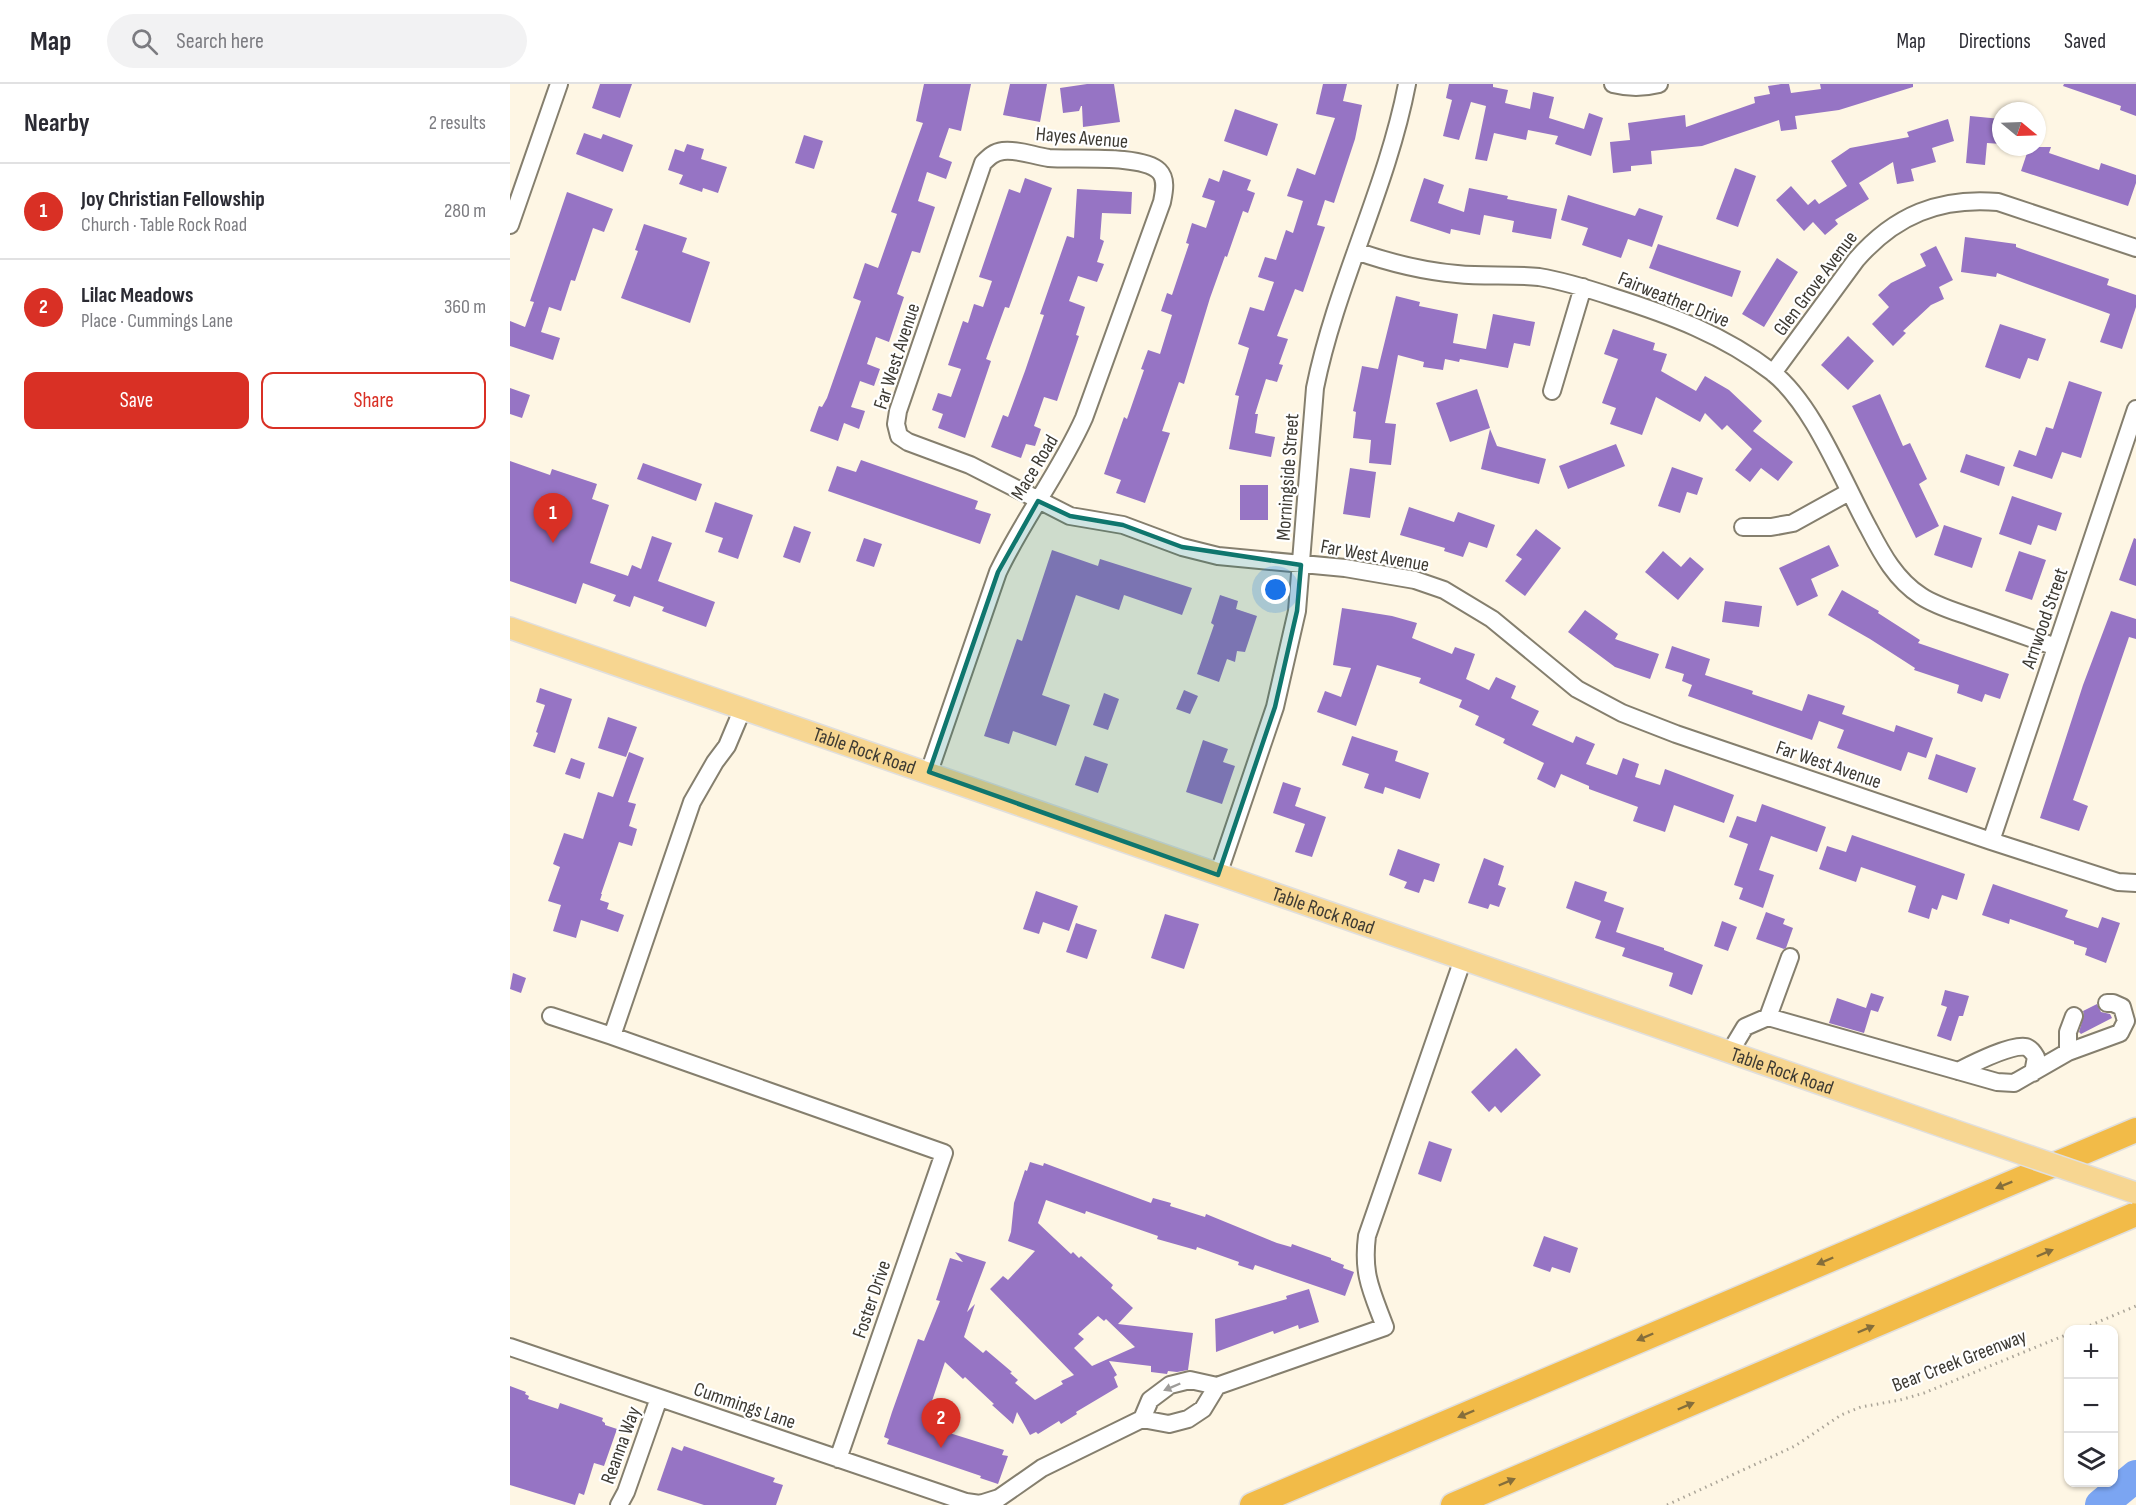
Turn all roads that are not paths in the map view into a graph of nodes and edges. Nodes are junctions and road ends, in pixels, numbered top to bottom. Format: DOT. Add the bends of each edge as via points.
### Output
graph roads {
  1 [pos="559,84"];
  2 [pos="1407,84"];
  3 [pos="1613,84"];
  4 [pos="1659,84"];
  5 [pos="991,155"];
  6 [pos="1164,180"];
  7 [pos="510,225"];
  8 [pos="2136,248"];
  9 [pos="1356,251"];
  10 [pos="1583,287"];
  11 [pos="1773,374"];
  12 [pos="1552,391"];
  13 [pos="2136,409"];
  14 [pos="1849,492"];
  15 [pos="1038,501"];
  16 [pos="1743,527"];
  17 [pos="1302,565"];
  18 [pos="510,628"];
  19 [pos="2056,647"];
  20 [pos="743,708"];
  21 [pos="929,772"];
  22 [pos="1991,841"];
  23 [pos="1218,875"];
  24 [pos="2136,883"];
  25 [pos="1790,957"];
  26 [pos="1463,959"];
  27 [pos="2107,1003"];
  28 [pos="551,1016"];
  29 [pos="2073,1016"];
  30 [pos="1768,1017"];
  31 [pos="612,1036"];
  32 [pos="1730,1052"];
  33 [pos="2068,1052"];
  34 [pos="1958,1071"];
  35 [pos="2032,1073"];
  36 [pos="2136,1130"];
  37 [pos="2136,1193"];
  38 [pos="2136,1214"];
  39 [pos="510,1347"];
  40 [pos="1217,1386"];
  41 [pos="659,1398"];
  42 [pos="1142,1419"];
  43 [pos="838,1459"];
  44 [pos="619,1505"];
  45 [pos="1252,1505"];
  46 [pos="1453,1505"];
  1 -- 7 [label="street"];
  2 -- 9 [label="street, Morningside Street"];
  3 -- 4 [label="street"];
  5 -- 6 [label="street, Hayes Avenue" via="1009,151 1048,158 1132,162 1151,166"];
  5 -- 15 [label="street, Far West Avenue" via="983,162 896,424 899,436 908,442 970,465"];
  6 -- 15 [label="street, Mace Road" via="1162,202 1088,409 1072,445"];
  8 -- 11 [label="street, Glen Grove Avenue" via="1998,202 1974,200 1927,210 1901,220 1871,242"];
  9 -- 10 [label="street, Fairweather Drive" via="1425,271 1541,278"];
  9 -- 17 [label="street, Morningside Street" via="1322,353 1315,388"];
  10 -- 11 [label="street, Fairweather Drive" via="1703,329"];
  10 -- 12 [label="street"];
  11 -- 14 [label="street, Fairweather Drive" via="1800,403"];
  13 -- 19 [label="street, Arnwood Street"];
  14 -- 16 [label="street" via="1793,523"];
  14 -- 19 [label="street, Fairweather Drive" via="1885,560 1921,596"];
  15 -- 17 [label="street, Far West Avenue" via="1070,516 1122,525 1218,556"];
  15 -- 21 [label="street, Mace Road" via="998,572"];
  17 -- 22 [label="street, Far West Avenue" via="1404,578 1444,590 1492,619 1577,689 1622,713"];
  17 -- 23 [label="street, Morningside Street" via="1297,611 1275,707"];
  18 -- 20 [label="main road, Table Rock Road"];
  19 -- 22 [label="street, Arnwood Street"];
  20 -- 21 [label="main road, Table Rock Road"];
  20 -- 31 [label="street" via="727,746 692,802"];
  21 -- 23 [label="main road, Table Rock Road"];
  22 -- 24 [label="street, Far West Avenue" via="2118,882"];
  23 -- 26 [label="main road, Table Rock Road"];
  25 -- 30 [label="street"];
  26 -- 32 [label="main road, Table Rock Road"];
  26 -- 40 [label="street" via="1367,1236 1364,1259 1368,1281 1385,1327"];
  27 -- 33 [label="street" via="2122,1007 2126,1021 2120,1033"];
  28 -- 31 [label="street"];
  29 -- 33 [label="street"];
  30 -- 32 [label="street" via="1745,1027"];
  30 -- 34 [label="street"];
  31 -- 43 [label="street, Foster Drive" via="944,1153"];
  32 -- 37 [label="main road, Table Rock Road, bridge"];
  33 -- 35 [label="street"];
  34 -- 35 [label="street" via="2014,1083"];
  34 -- 35 [label="street" via="1984,1057 2023,1046 2036,1057"];
  36 -- 45 [label="highway, one-way"];
  46 -- 38 [label="highway, one-way"];
  39 -- 41 [label="street, Cummings Lane"];
  40 -- 42 [label="street" via="1203,1409 1188,1419 1169,1424"];
  40 -- 42 [label="street, one-way" via="1190,1380 1170,1385 1150,1400"];
  41 -- 43 [label="street, Cummings Lane"];
  41 -- 44 [label="street, Reanna Way"];
  42 -- 43 [label="street, Cummings Lane" via="1041,1468 999,1498 980,1504 966,1503"];
}
